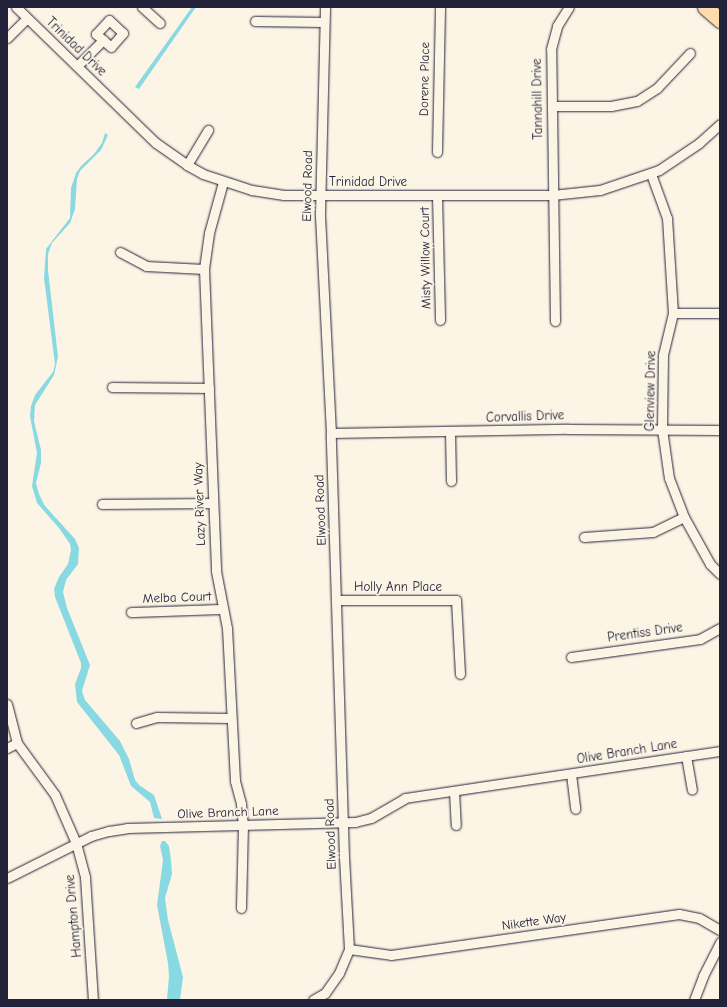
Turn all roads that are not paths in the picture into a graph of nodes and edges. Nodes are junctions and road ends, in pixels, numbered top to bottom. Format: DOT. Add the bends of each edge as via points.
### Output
graph roads {
  1 [pos="16,7"];
  2 [pos="142,7"];
  3 [pos="324,7"];
  4 [pos="440,7"];
  5 [pos="569,7"];
  6 [pos="705,7"];
  7 [pos="27,18"];
  8 [pos="720,20"];
  9 [pos="255,21"];
  10 [pos="324,22"];
  11 [pos="160,23"];
  12 [pos="7,38"];
  13 [pos="103,40"];
  14 [pos="690,53"];
  15 [pos="77,66"];
  16 [pos="552,106"];
  17 [pos="720,124"];
  18 [pos="208,130"];
  19 [pos="436,152"];
  20 [pos="186,165"];
  21 [pos="651,174"];
  22 [pos="223,182"];
  23 [pos="321,195"];
  24 [pos="437,195"];
  25 [pos="552,195"];
  26 [pos="120,252"];
  27 [pos="204,269"];
  28 [pos="673,313"];
  29 [pos="720,313"];
  30 [pos="440,320"];
  31 [pos="555,321"];
  32 [pos="112,387"];
  33 [pos="209,388"];
  34 [pos="662,428"];
  35 [pos="720,430"];
  36 [pos="450,432"];
  37 [pos="331,433"];
  38 [pos="451,481"];
  39 [pos="212,503"];
  40 [pos="102,504"];
  41 [pos="684,517"];
  42 [pos="584,537"];
  43 [pos="720,574"];
  44 [pos="337,600"];
  45 [pos="223,609"];
  46 [pos="131,612"];
  47 [pos="720,628"];
  48 [pos="571,657"];
  49 [pos="460,674"];
  50 [pos="7,704"];
  51 [pos="230,718"];
  52 [pos="136,723"];
  53 [pos="17,743"];
  54 [pos="7,748"];
  55 [pos="720,751"];
  56 [pos="686,756"];
  57 [pos="571,774"];
  58 [pos="692,790"];
  59 [pos="454,791"];
  60 [pos="575,809"];
  61 [pos="343,822"];
  62 [pos="243,825"];
  63 [pos="456,825"];
  64 [pos="76,843"];
  65 [pos="7,878"];
  66 [pos="241,908"];
  67 [pos="720,930"];
  68 [pos="720,942"];
  69 [pos="349,949"];
  70 [pos="94,1000"];
  71 [pos="313,1000"];
  72 [pos="694,1000"];
  1 -- 7 [label="street, Trinidad Drive"];
  2 -- 11 [label="street"];
  3 -- 10 [label="street, Elwood Road"];
  4 -- 19 [label="street, Dorene Place"];
  5 -- 16 [label="street, Tannahill Drive" via="557,26 551,49"];
  6 -- 8 [label="main road"];
  7 -- 12 [label="street"];
  7 -- 15 [label="street, Trinidad Drive"];
  9 -- 10 [label="street"];
  10 -- 23 [label="street, Elwood Road"];
  13 -- 15 [label="street"];
  14 -- 16 [label="street" via="657,88 637,101 611,106"];
  15 -- 20 [label="street, Trinidad Drive" via="156,143"];
  16 -- 25 [label="street, Tannahill Drive"];
  17 -- 21 [label="street, Trinidad Drive" via="699,143"];
  18 -- 20 [label="street"];
  20 -- 22 [label="street, Trinidad Drive"];
  21 -- 25 [label="street, Trinidad Drive" via="600,190"];
  21 -- 28 [label="street, Glenview Drive" via="667,218"];
  22 -- 23 [label="street, Trinidad Drive" via="265,192"];
  22 -- 27 [label="street, Lazy River Way" via="209,233"];
  23 -- 24 [label="street, Trinidad Drive"];
  23 -- 37 [label="street, Elwood Road"];
  24 -- 25 [label="street, Trinidad Drive"];
  24 -- 30 [label="street, Misty Willow Court"];
  25 -- 31 [label="street, Tannahill Drive"];
  26 -- 27 [label="street" via="146,266"];
  27 -- 33 [label="street, Lazy River Way"];
  28 -- 29 [label="street"];
  28 -- 34 [label="street, Glenview Drive" via="663,355"];
  32 -- 33 [label="street"];
  33 -- 39 [label="street, Lazy River Way"];
  34 -- 35 [label="street, Corvallis Drive"];
  34 -- 36 [label="street, Corvallis Drive"];
  34 -- 41 [label="street, Glenview Drive" via="669,478"];
  36 -- 37 [label="street, Corvallis Drive"];
  36 -- 38 [label="street"];
  37 -- 44 [label="street, Elwood Road"];
  39 -- 40 [label="street"];
  39 -- 45 [label="street, Lazy River Way" via="216,570"];
  41 -- 42 [label="street" via="653,532"];
  41 -- 43 [label="street, Glenview Drive" via="710,564"];
  44 -- 49 [label="street, Holly Ann Place" via="456,600"];
  44 -- 61 [label="street, Elwood Road"];
  45 -- 46 [label="street, Melba Court"];
  45 -- 51 [label="street, Lazy River Way" via="227,628"];
  47 -- 48 [label="street, Prentiss Drive" via="700,639"];
  50 -- 53 [label="street, Hampton Drive"];
  51 -- 52 [label="street" via="157,717"];
  51 -- 62 [label="street, Lazy River Way" via="235,780"];
  53 -- 54 [label="street"];
  53 -- 64 [label="street, Hampton Drive" via="55,795"];
  55 -- 56 [label="street, Olive Branch Lane"];
  56 -- 57 [label="street, Olive Branch Lane"];
  56 -- 58 [label="street, Olive Branch Lane"];
  57 -- 59 [label="street, Olive Branch Lane"];
  57 -- 60 [label="street, Olive Branch Lane"];
  59 -- 61 [label="street, Olive Branch Lane" via="405,798 371,818"];
  59 -- 63 [label="street"];
  61 -- 62 [label="street, Olive Branch Lane"];
  61 -- 69 [label="street, Elwood Road"];
  62 -- 64 [label="street, Olive Branch Lane" via="127,828 97,834"];
  62 -- 66 [label="street, Lazy River Way"];
  64 -- 65 [label="street, Olive Branch Lane"];
  64 -- 70 [label="street, Hampton Drive" via="85,877"];
  67 -- 69 [label="street, Nikette Way" via="698,918 679,914 391,955"];
  68 -- 72 [label="street" via="702,976"];
  69 -- 71 [label="street, Elwood Road" via="325,993"];
}
